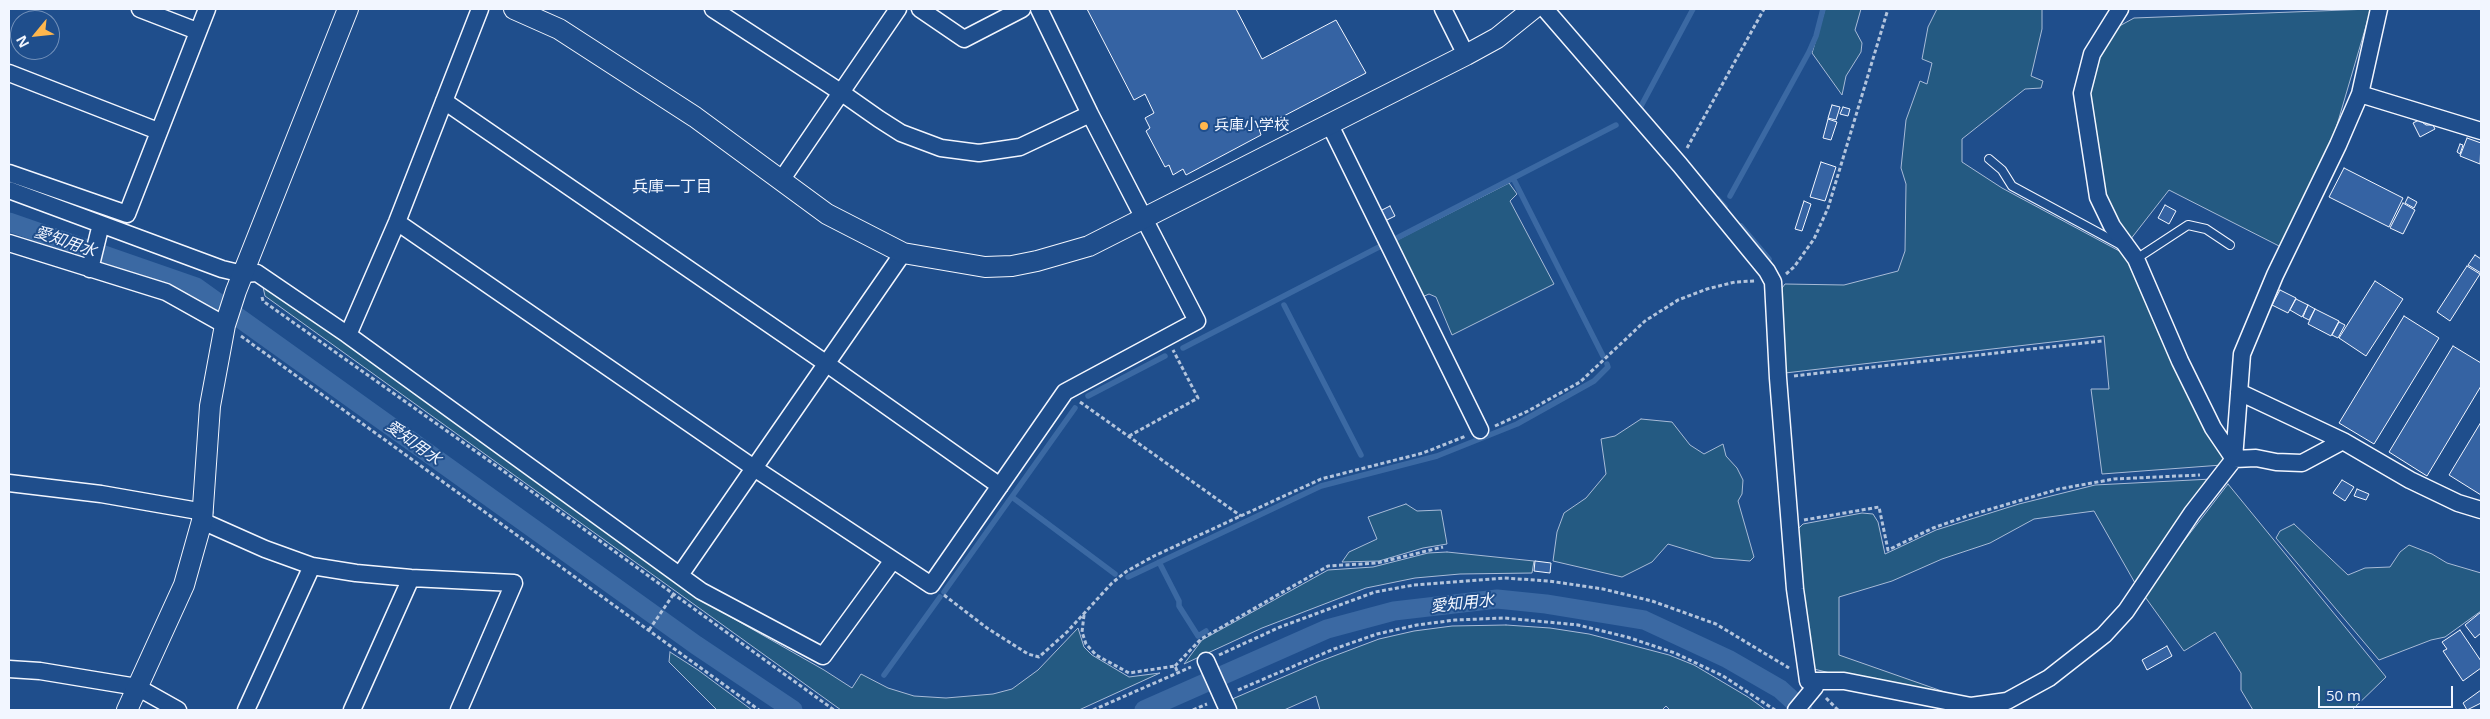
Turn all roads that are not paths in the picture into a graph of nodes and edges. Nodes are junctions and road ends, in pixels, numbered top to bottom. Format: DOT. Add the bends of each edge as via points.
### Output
graph roads {
  1 [pos="140,9"];
  2 [pos="207,9"];
  3 [pos="348,9"];
  4 [pos="480,9"];
  5 [pos="514,9"];
  6 [pos="714,9"];
  7 [pos="898,9"];
  8 [pos="920,9"];
  9 [pos="1022,9"];
  10 [pos="1039,9"];
  11 [pos="1443,9"];
  12 [pos="1533,9"];
  13 [pos="1545,9"];
  14 [pos="2120,9"];
  15 [pos="2379,9"];
  16 [pos="197,31"];
  17 [pos="1466,55"];
  18 [pos="9,73"];
  19 [pos="842,93"];
  20 [pos="2360,94"];
  21 [pos="444,101"];
  22 [pos="1090,114"];
  23 [pos="1329,123"];
  24 [pos="158,130"];
  25 [pos="2481,131"];
  26 [pos="1989,159"];
  27 [pos="9,173"];
  28 [pos="782,179"];
  29 [pos="9,190"];
  30 [pos="1144,220"];
  31 [pos="397,222"];
  32 [pos="101,224"];
  33 [pos="9,244"];
  34 [pos="2230,244"];
  35 [pos="903,253"];
  36 [pos="2133,254"];
  37 [pos="90,269"];
  38 [pos="245,280"];
  39 [pos="225,325"];
  40 [pos="348,335"];
  41 [pos="827,364"];
  42 [pos="2239,392"];
  43 [pos="1480,430"];
  44 [pos="2343,441"];
  45 [pos="2234,459"];
  46 [pos="754,468"];
  47 [pos="9,483"];
  48 [pos="1000,486"];
  49 [pos="2481,510"];
  50 [pos="203,516"];
  51 [pos="893,560"];
  52 [pos="312,566"];
  53 [pos="680,575"];
  54 [pos="411,578"];
  55 [pos="1206,661"];
  56 [pos="9,669"];
  57 [pos="1812,684"];
  58 [pos="137,687"];
  59 [pos="1226,704"];
  60 [pos="355,709"];
  61 [pos="127,710"];
  62 [pos="178,710"];
  63 [pos="246,710"];
  64 [pos="459,710"];
  65 [pos="1796,710"];
  1 -- 16 [label="street"];
  2 -- 16 [label="street"];
  3 -- 38 [label="street"];
  4 -- 21 [label="street"];
  5 -- 28 [label="street" via="559,29 695,117"];
  6 -- 19 [label="street"];
  7 -- 19 [label="street"];
  8 -- 9 [label="street" via="964,39"];
  10 -- 22 [label="street"];
  11 -- 17 [label="street"];
  12 -- 17 [label="street" via="1497,38"];
  13 -- 57 [label="street" via="1680,165 1773,282 1795,589"];
  14 -- 36 [label="street" via="2092,54 2082,93 2098,197 2112,226"];
  15 -- 20 [label="street"];
  16 -- 24 [label="street"];
  17 -- 23 [label="street"];
  18 -- 24 [label="street"];
  19 -- 22 [label="street" via="901,133 960,152 979,153 1020,147"];
  19 -- 28 [label="street"];
  20 -- 25 [label="street"];
  20 -- 42 [label="street" via="2275,275 2242,354"];
  21 -- 31 [label="street"];
  21 -- 41 [label="street"];
  22 -- 30 [label="street"];
  23 -- 30 [label="street"];
  23 -- 43 [label="street"];
  24 -- 27 [label="street" via="127,214"];
  26 -- 36 [label="lane" via="2002,170 2012,186"];
  28 -- 35 [label="street" via="828,214"];
  29 -- 32 [label="street"];
  30 -- 35 [label="street" via="1080,249 1012,266 957,264"];
  30 -- 48 [label="street" via="1197,321 1065,392"];
  31 -- 40 [label="street"];
  31 -- 46 [label="street"];
  32 -- 37 [label="street"];
  32 -- 38 [label="street"];
  33 -- 37 [label="street"];
  34 -- 36 [label="lane" via="2206,230 2188,225"];
  35 -- 41 [label="street"];
  36 -- 45 [label="street" via="2180,361 2214,428"];
  37 -- 39 [label="street" via="166,292"];
  38 -- 39 [label="street"];
  38 -- 40 [label="street"];
  39 -- 50 [label="street" via="210,406"];
  40 -- 53 [label="street"];
  41 -- 46 [label="street"];
  41 -- 48 [label="street"];
  42 -- 44 [label="street"];
  42 -- 45 [label="street"];
  44 -- 45 [label="street" via="2302,463"];
  44 -- 49 [label="street" via="2410,480 2458,503"];
  45 -- 57 [label="street" via="2192,513 2126,610 2104,635 2049,678 2007,701 1971,706 1844,680"];
  46 -- 51 [label="street"];
  46 -- 53 [label="street"];
  47 -- 50 [label="street" via="101,494"];
  48 -- 51 [label="street" via="931,585"];
  50 -- 52 [label="street" via="265,549"];
  50 -- 58 [label="street" via="184,585"];
  51 -- 53 [label="street" via="822,656 701,591"];
  52 -- 54 [label="street" via="356,574"];
  52 -- 63 [label="street"];
  54 -- 60 [label="street"];
  54 -- 64 [label="street" via="514,583"];
  55 -- 59 [label="street"];
  56 -- 58 [label="street"];
  57 -- 65 [label="street"];
  58 -- 61 [label="street"];
  58 -- 62 [label="street"];
}
